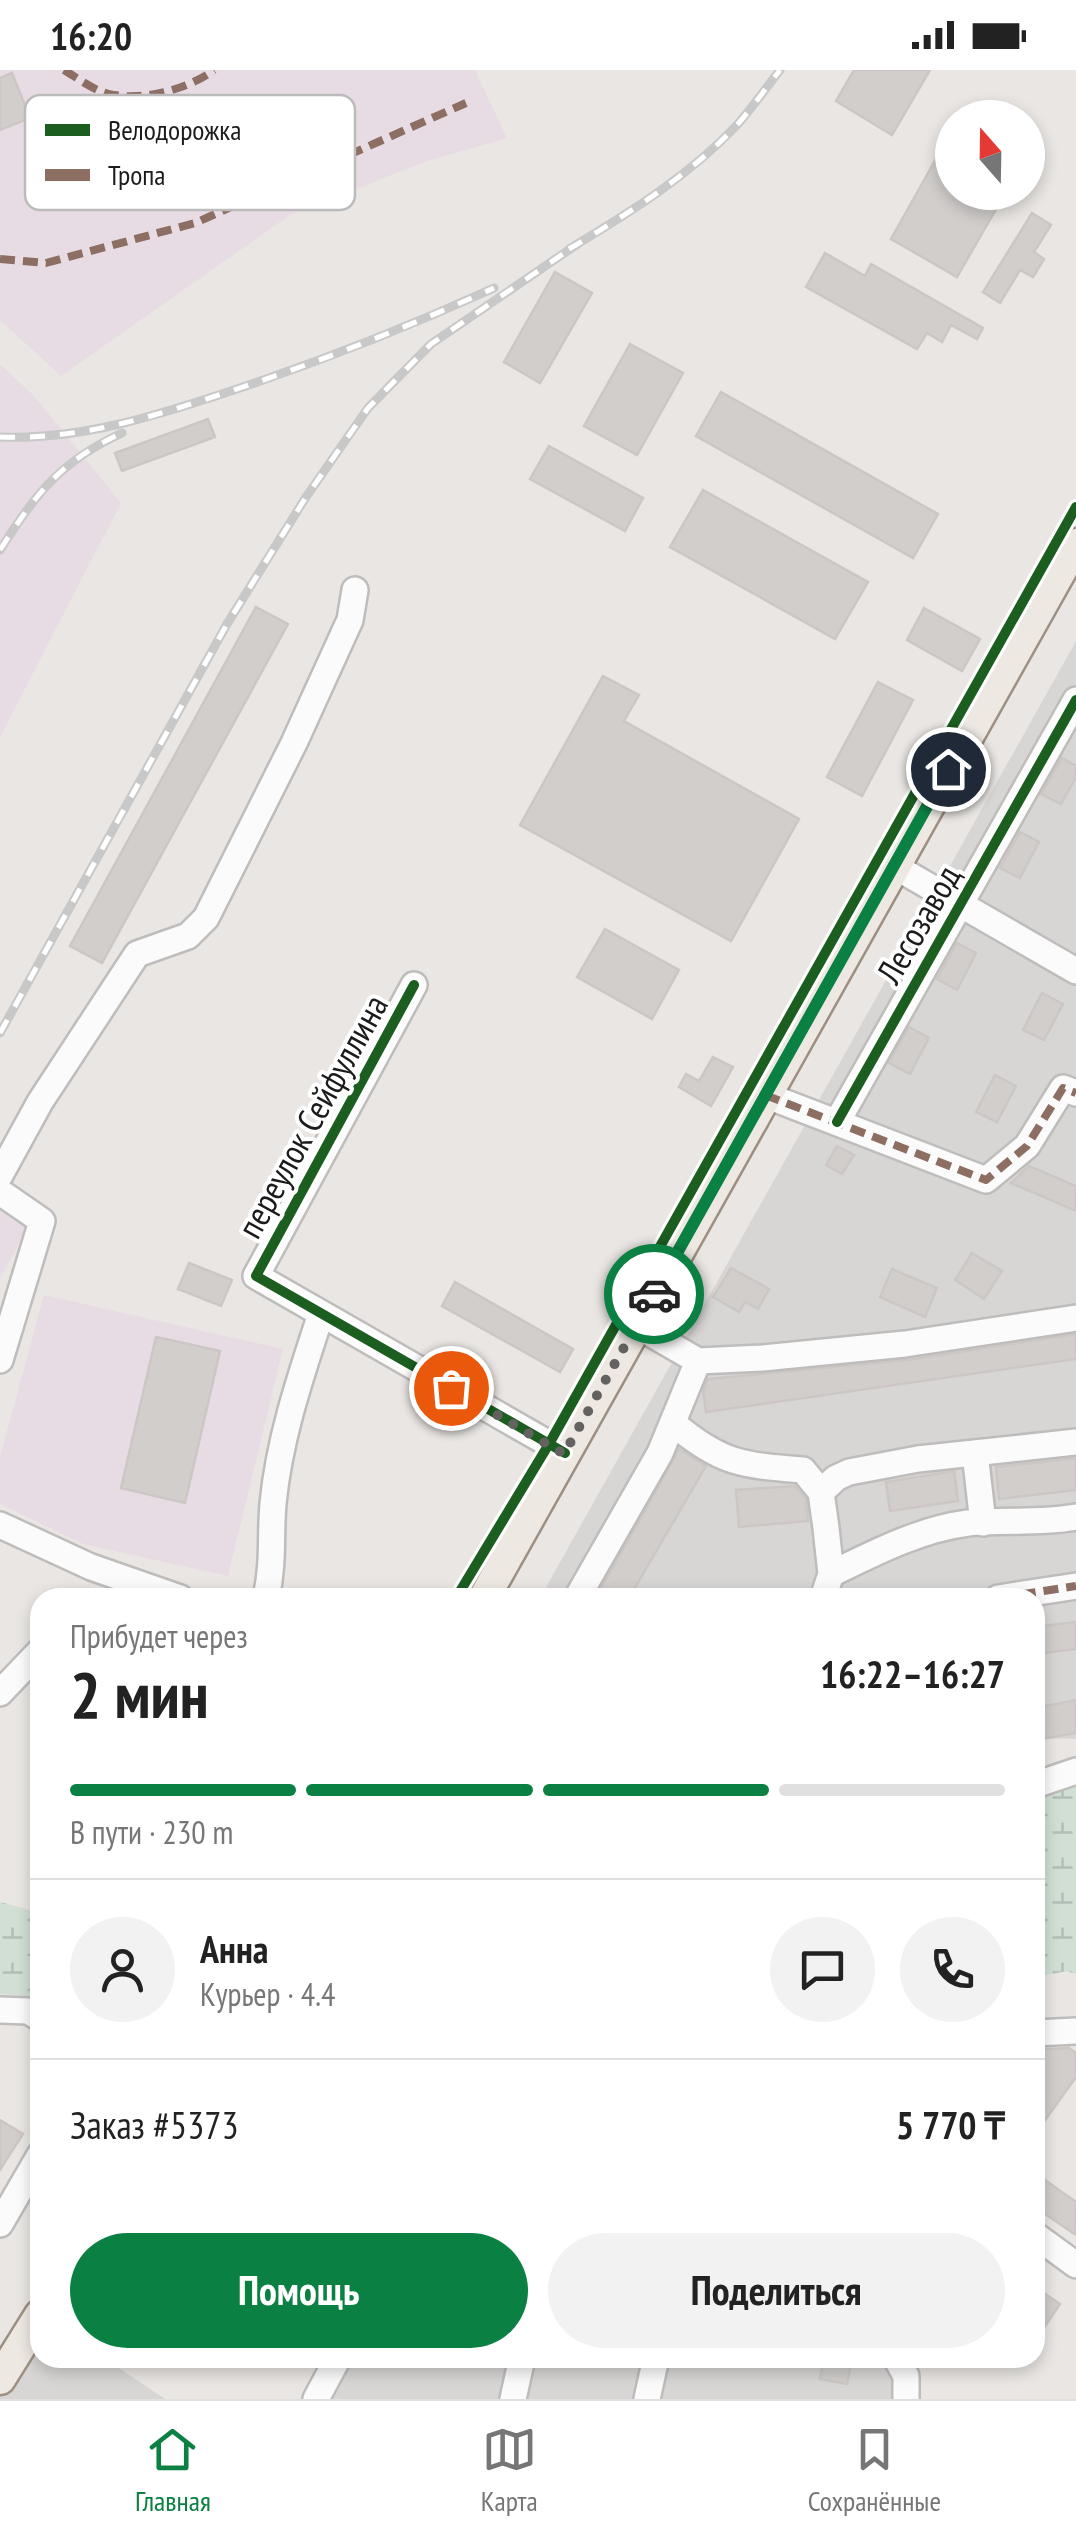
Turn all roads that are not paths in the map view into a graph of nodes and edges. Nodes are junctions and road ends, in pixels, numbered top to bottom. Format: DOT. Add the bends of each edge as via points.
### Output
graph roads {
  1 [pos="1076,544"];
  2 [pos="355,590"];
  3 [pos="1076,700"];
  4 [pos="894,866"];
  5 [pos="960,906"];
  6 [pos="1076,971"];
  7 [pos="414,986"];
  8 [pos="1076,1094"];
  9 [pos="765,1095"];
  10 [pos="837,1122"];
  11 [pos="0,1175"];
  12 [pos="0,1192"];
  13 [pos="321,1314"];
  14 [pos="1076,1318"];
  15 [pos="636,1325"];
  16 [pos="0,1360"];
  17 [pos="698,1361"];
  18 [pos="673,1423"];
  19 [pos="1076,1442"];
  20 [pos="564,1454"];
  21 [pos="975,1454"];
  22 [pos="821,1492"];
  23 [pos="1076,1518"];
  24 [pos="983,1523"];
  25 [pos="0,1525"];
  26 [pos="827,1586"];
  27 [pos="1076,1586"];
  28 [pos="152,1588"];
  29 [pos="268,1588"];
  30 [pos="490,1588"];
  31 [pos="583,1588"];
  32 [pos="1045,1591"];
  33 [pos="30,1662"];
  34 [pos="0,1693"];
  35 [pos="1076,1771"];
  36 [pos="1045,1781"];
  37 [pos="0,2010"];
  38 [pos="30,2011"];
  39 [pos="1076,2031"];
  40 [pos="1045,2033"];
  41 [pos="30,2172"];
  42 [pos="0,2224"];
  43 [pos="1045,2243"];
  44 [pos="1076,2266"];
  45 [pos="30,2331"];
  46 [pos="333,2368"];
  47 [pos="520,2368"];
  48 [pos="654,2368"];
  49 [pos="902,2368"];
  50 [pos="0,2379"];
  51 [pos="316,2399"];
  52 [pos="513,2399"];
  53 [pos="647,2399"];
  54 [pos="906,2399"];
  1 -- 4 [label="main road"];
  2 -- 11 [label="street" via="350,620 206,918 188,936 137,954"];
  3 -- 5 [label="street, Лесозавод"];
  4 -- 5 [label="street"];
  4 -- 9 [label="main road"];
  5 -- 6 [label="street"];
  5 -- 10 [label="street, Лесозавод"];
  7 -- 13 [label="street, переулок Сейфуллина" via="256,1276"];
  8 -- 10 [label="street" via="1064,1088 1027,1146 986,1180"];
  9 -- 10 [label="street"];
  9 -- 15 [label="main road"];
  12 -- 16 [label="street" via="42,1221"];
  13 -- 20 [label="street, переулок Сейфуллина"];
  13 -- 29 [label="street" via="292,1404 276,1487"];
  14 -- 17 [label="street" via="905,1344"];
  15 -- 17 [label="street"];
  15 -- 20 [label="main road"];
  17 -- 18 [label="street"];
  18 -- 22 [label="street" via="725,1459 803,1470"];
  18 -- 31 [label="street"];
  19 -- 21 [label="street"];
  20 -- 30 [label="main road"];
  21 -- 22 [label="street" via="849,1472"];
  21 -- 24 [label="street"];
  22 -- 26 [label="street"];
  23 -- 24 [label="street"];
  24 -- 26 [label="street" via="897,1544"];
  25 -- 28 [label="street"];
  27 -- 32 [label="street"];
  33 -- 34 [label="street"];
  35 -- 36 [label="street"];
  37 -- 38 [label="street"];
  39 -- 40 [label="street"];
  41 -- 42 [label="street"];
  43 -- 44 [label="street"];
  45 -- 50 [label="main road"];
  46 -- 51 [label="street"];
  47 -- 52 [label="street"];
  48 -- 53 [label="street"];
  49 -- 54 [label="street"];
}
